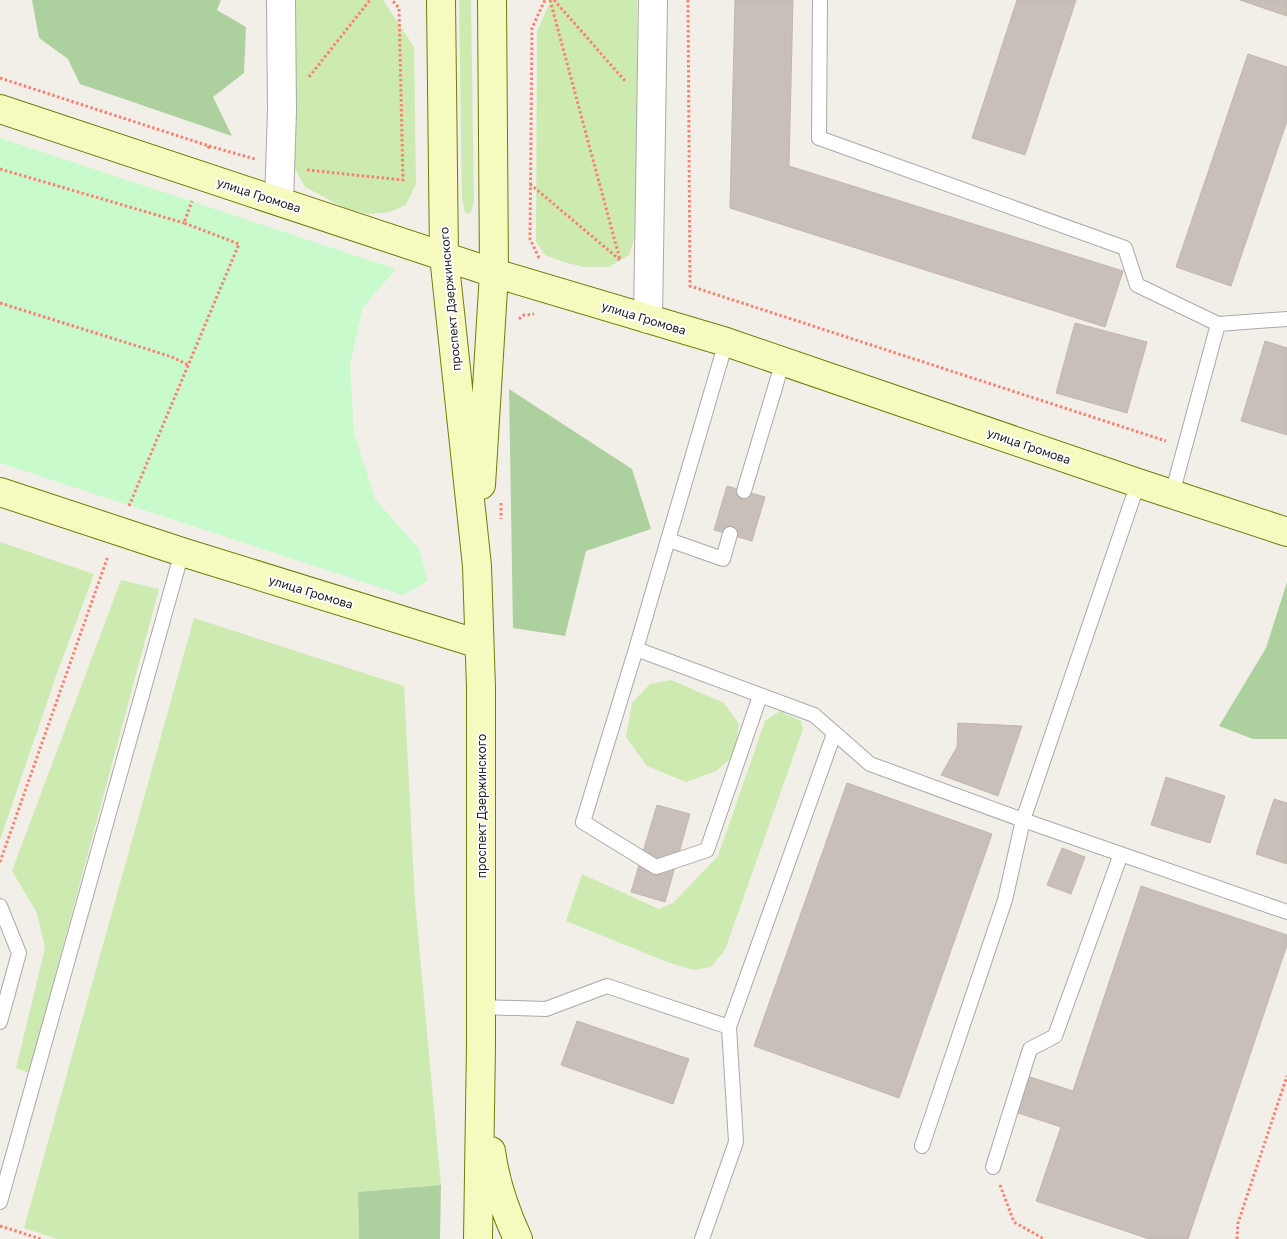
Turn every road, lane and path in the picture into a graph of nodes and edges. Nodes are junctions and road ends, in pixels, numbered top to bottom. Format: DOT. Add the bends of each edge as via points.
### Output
graph roads {
  1 [pos="281,0"];
  2 [pos="370,0"];
  3 [pos="392,0"];
  4 [pos="441,0"];
  5 [pos="492,0"];
  6 [pos="545,0"];
  7 [pos="550,0"];
  8 [pos="554,0"];
  9 [pos="653,0"];
  10 [pos="688,0"];
  11 [pos="820,0"];
  12 [pos="0,78"];
  13 [pos="626,82"];
  14 [pos="0,108"];
  15 [pos="282,111"];
  16 [pos="0,169"];
  17 [pos="200,176"];
  18 [pos="403,180"];
  19 [pos="530,184"];
  20 [pos="279,201"];
  21 [pos="184,223"];
  22 [pos="444,256"];
  23 [pos="540,260"];
  24 [pos="494,273"];
  25 [pos="0,303"];
  26 [pos="648,318"];
  27 [pos="1287,319"];
  28 [pos="1218,324"];
  29 [pos="726,342"];
  30 [pos="783,361"];
  31 [pos="188,364"];
  32 [pos="1185,448"];
  33 [pos="1138,483"];
  34 [pos="744,491"];
  35 [pos="0,492"];
  36 [pos="1172,494"];
  37 [pos="118,531"];
  38 [pos="1287,532"];
  39 [pos="730,534"];
  40 [pos="669,540"];
  41 [pos="182,552"];
  42 [pos="476,566"];
  43 [pos="479,644"];
  44 [pos="636,649"];
  45 [pos="760,696"];
  46 [pos="834,734"];
  47 [pos="1022,820"];
  48 [pos="1121,854"];
  49 [pos="0,862"];
  50 [pos="0,906"];
  51 [pos="1287,912"];
  52 [pos="481,1007"];
  53 [pos="0,1022"];
  54 [pos="729,1027"];
  55 [pos="481,1045"];
  56 [pos="1287,1076"];
  57 [pos="922,1146"];
  58 [pos="993,1166"];
  59 [pos="5,1167"];
  60 [pos="0,1202"];
  61 [pos="0,1226"];
  62 [pos="41,1239"];
  63 [pos="478,1239"];
  64 [pos="518,1239"];
  65 [pos="702,1239"];
  66 [pos="1044,1239"];
  67 [pos="1237,1239"];
  1 -- 15 [label="street"];
  2 -- 15 [label="path"];
  3 -- 18 [label="path" via="399,8"];
  4 -- 22 [label="main road, проспект Дзержинского"];
  5 -- 24 [label="main road, проспект Дзержинского"];
  6 -- 19 [label="path" via="532,28"];
  7 -- 19 [label="path" via="620,260"];
  8 -- 13 [label="path"];
  9 -- 26 [label="street"];
  10 -- 32 [label="path" via="690,286"];
  11 -- 28 [label="lane" via="819,138 1125,248 1137,285"];
  12 -- 17 [label="path" via="209,146"];
  14 -- 17 [label="main road, улица Громова"];
  15 -- 20 [label="street"];
  16 -- 21 [label="path"];
  17 -- 20 [label="main road, улица Громова"];
  17 -- 21 [label="path"];
  19 -- 23 [label="path" via="530,239"];
  20 -- 22 [label="main road, улица Громова"];
  21 -- 31 [label="path" via="239,244"];
  22 -- 24 [label="main road, улица Громова"];
  22 -- 42 [label="main road, проспект Дзержинского"];
  24 -- 26 [label="main road, улица Громова"];
  24 -- 42 [label="main road, проспект Дзержинского"];
  25 -- 31 [label="path"];
  26 -- 29 [label="main road, улица Громова"];
  27 -- 28 [label="lane"];
  28 -- 32 [label="lane"];
  29 -- 30 [label="main road, улица Громова"];
  29 -- 40 [label="lane"];
  30 -- 33 [label="main road, улица Громова"];
  30 -- 34 [label="lane"];
  31 -- 37 [label="path"];
  32 -- 36 [label="lane"];
  33 -- 36 [label="main road, улица Громова"];
  33 -- 47 [label="lane"];
  35 -- 37 [label="main road, улица Громова"];
  36 -- 38 [label="main road, улица Громова"];
  37 -- 41 [label="main road, улица Громова"];
  37 -- 49 [label="path"];
  39 -- 40 [label="lane" via="723,559"];
  40 -- 44 [label="lane"];
  41 -- 43 [label="main road, улица Громова"];
  41 -- 59 [label="lane"];
  42 -- 43 [label="main road, проспект Дзержинского"];
  43 -- 52 [label="main road, проспект Дзержинского"];
  44 -- 45 [label="lane"];
  44 -- 45 [label="lane" via="583,822 656,867 707,850"];
  45 -- 46 [label="lane" via="814,715"];
  46 -- 47 [label="lane" via="870,764"];
  46 -- 54 [label="lane"];
  47 -- 48 [label="lane"];
  47 -- 57 [label="lane" via="1005,900"];
  48 -- 51 [label="lane"];
  48 -- 58 [label="lane" via="1054,1036 1030,1049"];
  50 -- 53 [label="lane" via="19,953"];
  52 -- 54 [label="lane" via="546,1009 607,986"];
  52 -- 55 [label="main road, проспект Дзержинского"];
  54 -- 65 [label="lane" via="736,1142"];
  55 -- 63 [label="main road"];
  55 -- 64 [label="main road" via="493,1166 506,1212"];
  56 -- 67 [label="path" via="1238,1223"];
  58 -- 66 [label="path" via="1014,1222"];
  59 -- 60 [label="lane"];
  61 -- 62 [label="path"];
}
